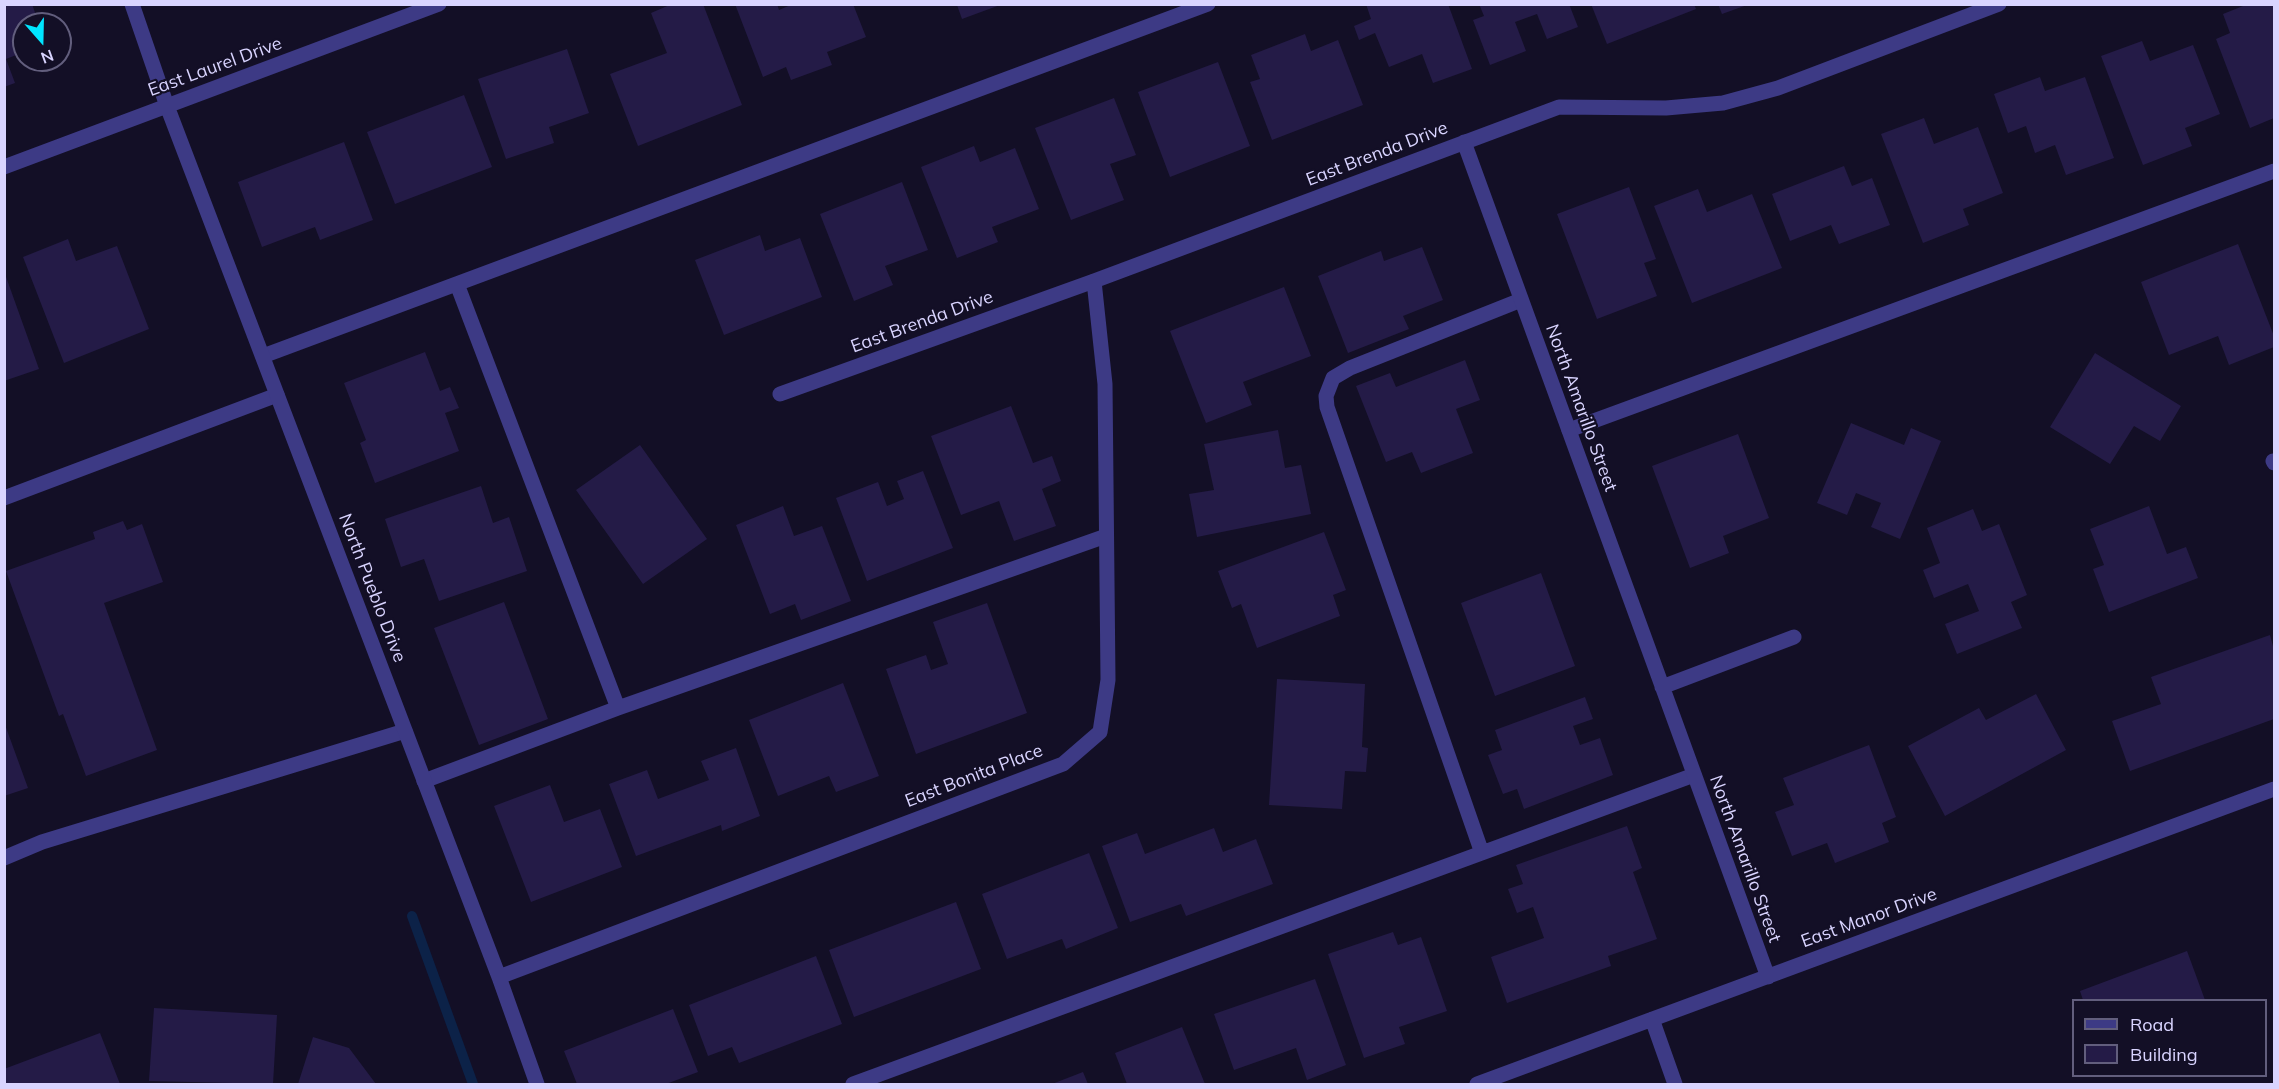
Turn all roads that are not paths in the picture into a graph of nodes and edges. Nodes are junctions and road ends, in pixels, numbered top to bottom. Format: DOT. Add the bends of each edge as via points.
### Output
graph roads {
  1 [pos="132,4"];
  2 [pos="439,4"];
  3 [pos="1208,4"];
  4 [pos="1999,4"];
  5 [pos="167,106"];
  6 [pos="1464,142"];
  7 [pos="4,166"];
  8 [pos="2274,171"];
  9 [pos="1094,281"];
  10 [pos="457,284"];
  11 [pos="1521,300"];
  12 [pos="263,356"];
  13 [pos="277,394"];
  14 [pos="780,394"];
  15 [pos="1569,430"];
  16 [pos="4,498"];
  17 [pos="1106,536"];
  18 [pos="1794,637"];
  19 [pos="1662,687"];
  20 [pos="618,708"];
  21 [pos="405,731"];
  22 [pos="1694,775"];
  23 [pos="424,781"];
  24 [pos="2274,789"];
  25 [pos="1482,853"];
  26 [pos="4,858"];
  27 [pos="1768,976"];
  28 [pos="499,977"];
  29 [pos="1652,1019"];
  30 [pos="537,1084"];
  31 [pos="853,1084"];
  32 [pos="1477,1084"];
  33 [pos="1675,1084"];
  1 -- 5 [label="street, North Pueblo Drive"];
  2 -- 5 [label="street, East Laurel Drive"];
  3 -- 10 [label="street"];
  4 -- 6 [label="street, East Brenda Drive" via="1778,88 1723,103 1666,108 1559,107"];
  5 -- 7 [label="street, East Laurel Drive"];
  5 -- 12 [label="street, North Pueblo Drive"];
  6 -- 9 [label="street, East Brenda Drive"];
  6 -- 11 [label="street, North Amarillo Street"];
  8 -- 15 [label="street"];
  9 -- 14 [label="street, East Brenda Drive"];
  9 -- 17 [label="street, East Bonita Place" via="1105,384"];
  10 -- 12 [label="street"];
  10 -- 20 [label="street"];
  11 -- 15 [label="street, North Amarillo Street"];
  11 -- 25 [label="street" via="1350,368 1333,378 1326,396"];
  12 -- 13 [label="street, North Pueblo Drive"];
  13 -- 16 [label="street"];
  13 -- 21 [label="street, North Pueblo Drive"];
  15 -- 19 [label="street, North Amarillo Street"];
  17 -- 20 [label="street"];
  17 -- 28 [label="street, East Bonita Place" via="1108,680 1100,732 1063,764"];
  18 -- 19 [label="street"];
  19 -- 22 [label="street, North Amarillo Street"];
  20 -- 23 [label="street"];
  21 -- 23 [label="street, North Pueblo Drive"];
  21 -- 26 [label="street" via="42,842"];
  22 -- 25 [label="street"];
  22 -- 27 [label="street, North Amarillo Street"];
  23 -- 28 [label="street, North Pueblo Drive"];
  24 -- 27 [label="street, East Manor Drive"];
  25 -- 31 [label="street"];
  27 -- 29 [label="street, East Manor Drive"];
  28 -- 30 [label="street, North Pueblo Drive"];
  29 -- 32 [label="street, East Manor Drive"];
  29 -- 33 [label="street"];
}
